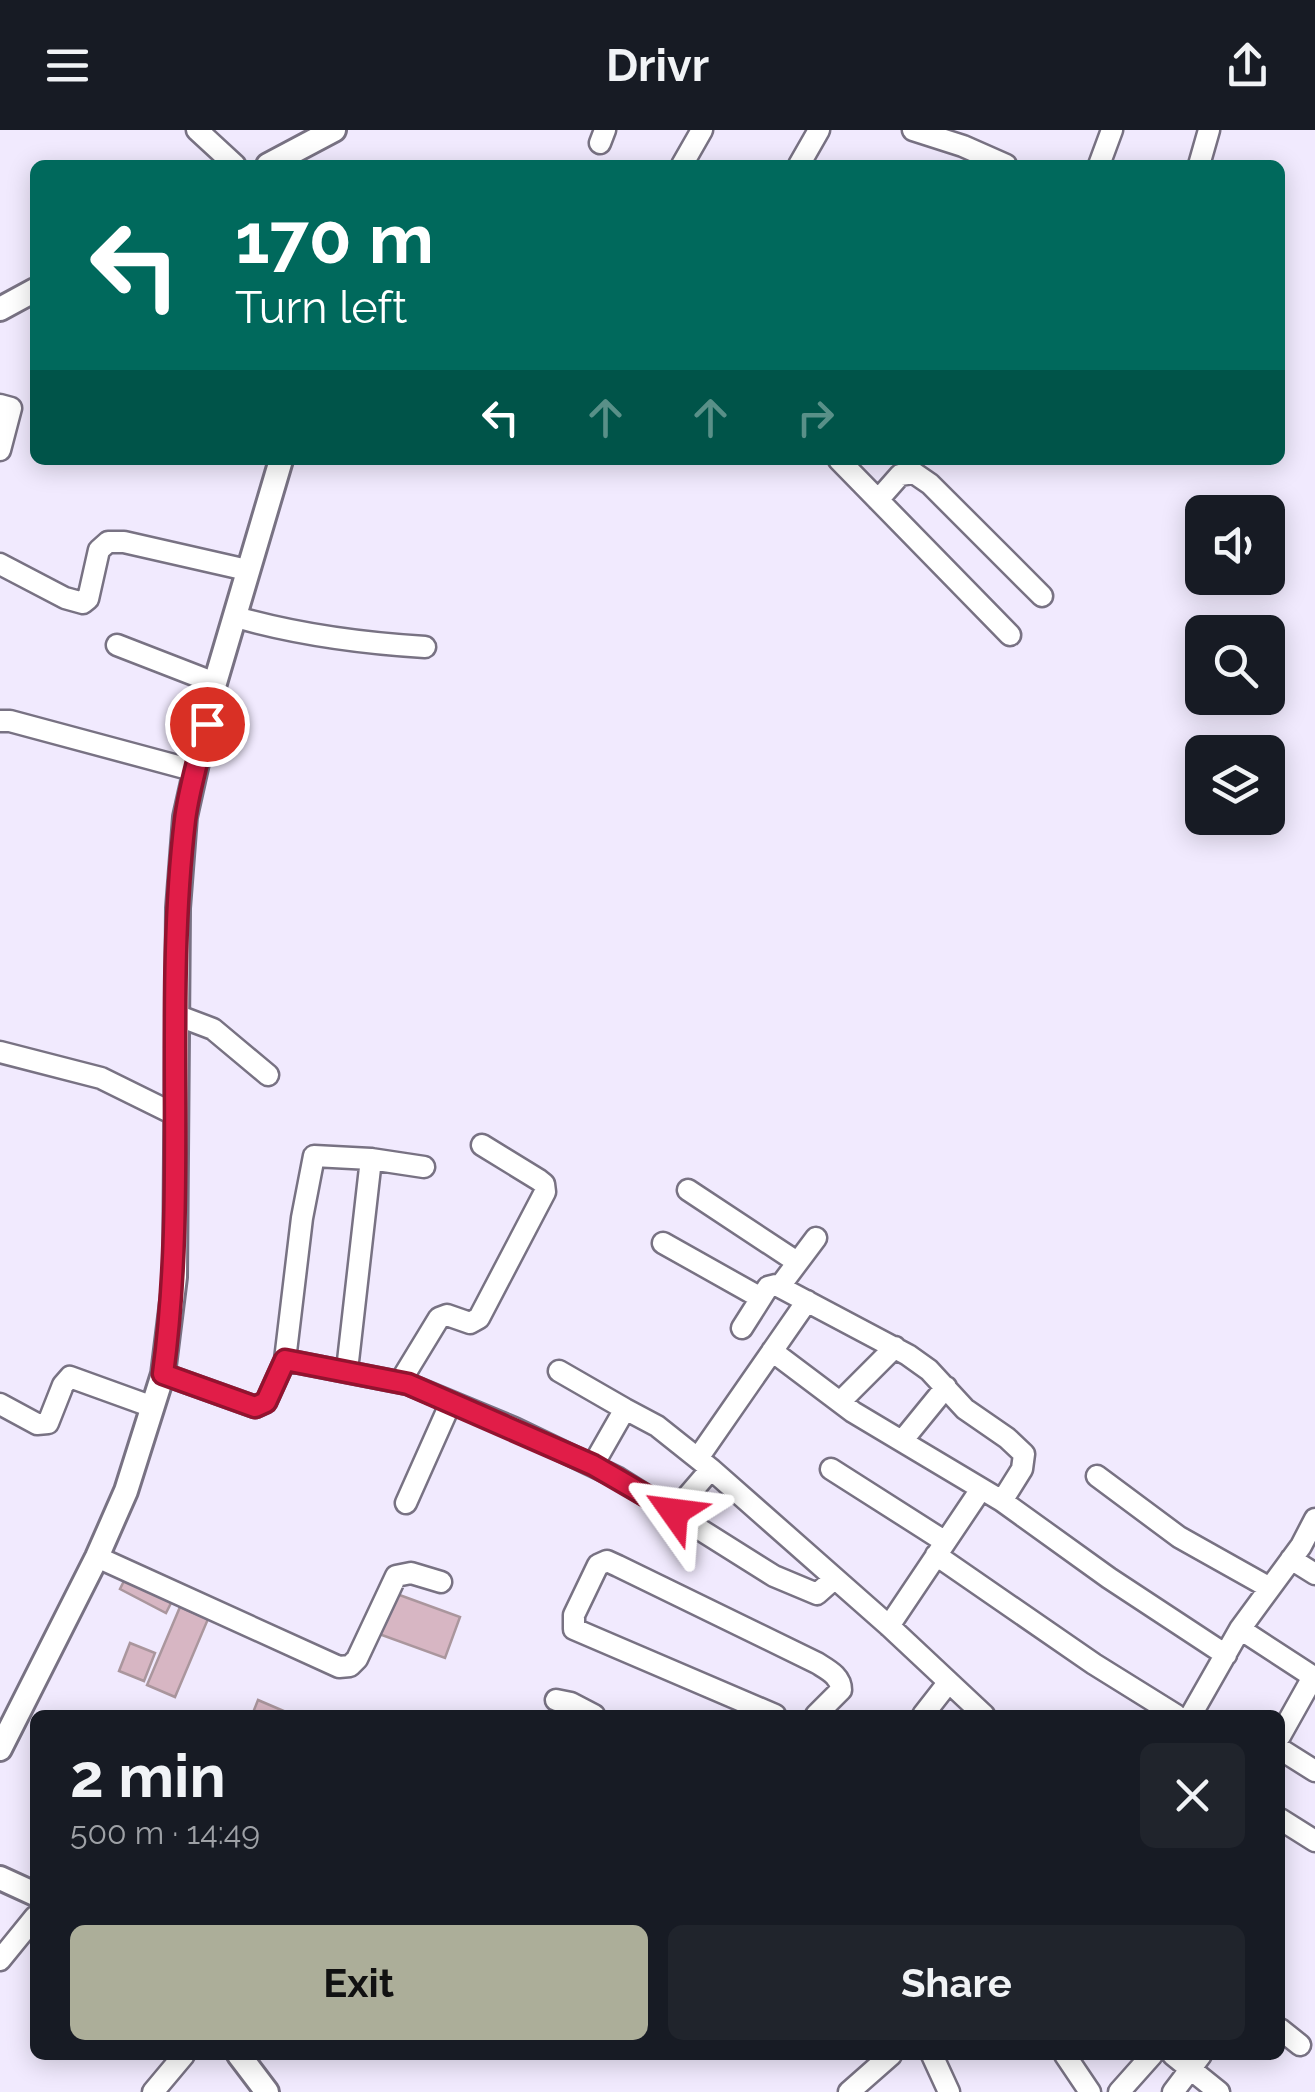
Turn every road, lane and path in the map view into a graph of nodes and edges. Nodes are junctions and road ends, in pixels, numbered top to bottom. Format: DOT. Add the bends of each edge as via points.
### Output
graph roads {
  1 [pos="197,130"];
  2 [pos="702,130"];
  3 [pos="819,130"];
  4 [pos="913,130"];
  5 [pos="1112,130"];
  6 [pos="1209,130"];
  7 [pos="314,135"];
  8 [pos="966,138"];
  9 [pos="230,160"];
  10 [pos="276,160"];
  11 [pos="319,160"];
  12 [pos="685,160"];
  13 [pos="801,160"];
  14 [pos="999,160"];
  15 [pos="1101,160"];
  16 [pos="1200,160"];
  17 [pos="30,293"];
  18 [pos="0,309"];
  19 [pos="0,405"];
  20 [pos="0,450"];
  21 [pos="279,465"];
  22 [pos="843,465"];
  23 [pos="878,500"];
  24 [pos="0,564"];
  25 [pos="247,570"];
  26 [pos="1042,596"];
  27 [pos="236,617"];
  28 [pos="1010,635"];
  29 [pos="116,644"];
  30 [pos="425,647"];
  31 [pos="216,683"];
  32 [pos="0,721"];
  33 [pos="196,771"];
  34 [pos="176,1015"];
  35 [pos="0,1052"];
  36 [pos="268,1075"];
  37 [pos="176,1114"];
  38 [pos="482,1146"];
  39 [pos="371,1159"];
  40 [pos="424,1167"];
  41 [pos="688,1190"];
  42 [pos="816,1238"];
  43 [pos="662,1244"];
  44 [pos="798,1262"];
  45 [pos="780,1286"];
  46 [pos="761,1298"];
  47 [pos="807,1301"];
  48 [pos="742,1328"];
  49 [pos="895,1348"];
  50 [pos="772,1351"];
  51 [pos="285,1360"];
  52 [pos="347,1370"];
  53 [pos="559,1372"];
  54 [pos="163,1374"];
  55 [pos="400,1382"];
  56 [pos="946,1387"];
  57 [pos="451,1402"];
  58 [pos="840,1402"];
  59 [pos="0,1404"];
  60 [pos="153,1407"];
  61 [pos="625,1409"];
  62 [pos="902,1441"];
  63 [pos="705,1464"];
  64 [pos="593,1465"];
  65 [pos="831,1469"];
  66 [pos="1096,1476"];
  67 [pos="981,1488"];
  68 [pos="1002,1502"];
  69 [pos="406,1503"];
  70 [pos="674,1512"];
  71 [pos="1315,1519"];
  72 [pos="940,1548"];
  73 [pos="98,1556"];
  74 [pos="1292,1559"];
  75 [pos="1315,1574"];
  76 [pos="834,1579"];
  77 [pos="440,1582"];
  78 [pos="1270,1588"];
  79 [pos="888,1626"];
  80 [pos="1240,1629"];
  81 [pos="1226,1654"];
  82 [pos="1314,1677"];
  83 [pos="948,1682"];
  84 [pos="556,1700"];
  85 [pos="584,1710"];
  86 [pos="763,1710"];
  87 [pos="821,1710"];
  88 [pos="926,1710"];
  89 [pos="979,1710"];
  90 [pos="1168,1710"];
  91 [pos="1194,1710"];
  92 [pos="1285,1727"];
  93 [pos="0,1748"];
  94 [pos="1285,1752"];
  95 [pos="1315,1771"];
  96 [pos="1285,1821"];
  97 [pos="1315,1841"];
  98 [pos="0,1878"];
  99 [pos="30,1892"];
  100 [pos="30,1923"];
  101 [pos="0,1960"];
  102 [pos="1285,2033"];
  103 [pos="1300,2045"];
  104 [pos="180,2060"];
  105 [pos="243,2060"];
  106 [pos="886,2060"];
  107 [pos="934,2060"];
  108 [pos="1068,2060"];
  109 [pos="1148,2060"];
  110 [pos="1196,2062"];
  111 [pos="154,2092"];
  112 [pos="267,2092"];
  113 [pos="849,2092"];
  114 [pos="949,2092"];
  115 [pos="1090,2092"];
  116 [pos="1119,2092"];
  117 [pos="1172,2092"];
  118 [pos="1219,2092"];
  1 -- 9 [label="street"];
  2 -- 12 [label="street"];
  3 -- 13 [label="street"];
  4 -- 8 [label="street"];
  5 -- 15 [label="street"];
  6 -- 16 [label="street"];
  7 -- 10 [label="street"];
  7 -- 11 [label="street"];
  8 -- 14 [label="street"];
  17 -- 18 [label="street"];
  19 -- 20 [label="street" via="10,408"];
  21 -- 25 [label="street"];
  22 -- 23 [label="street"];
  23 -- 26 [label="street" via="900,475 914,473"];
  23 -- 28 [label="street"];
  24 -- 25 [label="street" via="83,603 99,550 108,542"];
  25 -- 27 [label="street"];
  27 -- 30 [label="street" via="326,638"];
  27 -- 31 [label="street"];
  29 -- 31 [label="street"];
  31 -- 33 [label="street"];
  32 -- 33 [label="street"];
  33 -- 34 [label="street" via="182,853"];
  34 -- 36 [label="street" via="213,1029"];
  34 -- 37 [label="street"];
  35 -- 37 [label="street" via="101,1078"];
  37 -- 54 [label="street" via="174,1278"];
  38 -- 55 [label="street" via="539,1180 544,1192 479,1318 439,1318"];
  39 -- 40 [label="street"];
  39 -- 51 [label="street" via="319,1154 312,1160"];
  39 -- 52 [label="street"];
  41 -- 44 [label="street"];
  42 -- 44 [label="street"];
  43 -- 46 [label="street"];
  44 -- 45 [label="street"];
  45 -- 46 [label="street" via="768,1287"];
  45 -- 47 [label="street"];
  46 -- 48 [label="street"];
  47 -- 49 [label="street"];
  47 -- 50 [label="street"];
  49 -- 56 [label="street"];
  49 -- 58 [label="street"];
  50 -- 58 [label="street"];
  50 -- 63 [label="street"];
  51 -- 52 [label="street"];
  51 -- 54 [label="street" via="260,1407"];
  52 -- 55 [label="street"];
  53 -- 61 [label="street"];
  54 -- 60 [label="street"];
  55 -- 57 [label="street"];
  56 -- 62 [label="street"];
  56 -- 68 [label="street" via="1024,1454"];
  57 -- 64 [label="street"];
  57 -- 69 [label="street"];
  58 -- 62 [label="street"];
  59 -- 60 [label="street" via="48,1423 70,1377"];
  60 -- 73 [label="street"];
  61 -- 63 [label="street"];
  61 -- 64 [label="street"];
  62 -- 67 [label="street"];
  63 -- 70 [label="street"];
  63 -- 76 [label="street"];
  64 -- 70 [label="street"];
  65 -- 72 [label="street"];
  66 -- 78 [label="street" via="1179,1537"];
  67 -- 68 [label="street"];
  67 -- 72 [label="street"];
  68 -- 81 [label="street"];
  70 -- 76 [label="street" via="805,1591 817,1594"];
  71 -- 74 [label="street"];
  72 -- 79 [label="street"];
  72 -- 90 [label="street" via="1094,1664"];
  73 -- 77 [label="street" via="339,1666 357,1659 396,1576 412,1573"];
  73 -- 93 [label="street"];
  74 -- 75 [label="street"];
  74 -- 78 [label="street"];
  76 -- 79 [label="street"];
  78 -- 80 [label="street"];
  79 -- 83 [label="street"];
  80 -- 81 [label="street"];
  80 -- 82 [label="street"];
  81 -- 91 [label="street"];
  82 -- 92 [label="street"];
  83 -- 88 [label="street"];
  83 -- 89 [label="street"];
  84 -- 85 [label="street"];
  86 -- 87 [label="street" via="574,1629 598,1565 618,1566 818,1662 841,1685"];
  94 -- 95 [label="street"];
  96 -- 97 [label="street"];
  98 -- 99 [label="street"];
  100 -- 101 [label="street"];
  102 -- 103 [label="street"];
  104 -- 111 [label="street"];
  105 -- 112 [label="street"];
  106 -- 113 [label="street"];
  107 -- 114 [label="street"];
  108 -- 115 [label="street"];
  109 -- 116 [label="street"];
  110 -- 117 [label="street"];
  110 -- 118 [label="street"];
}
